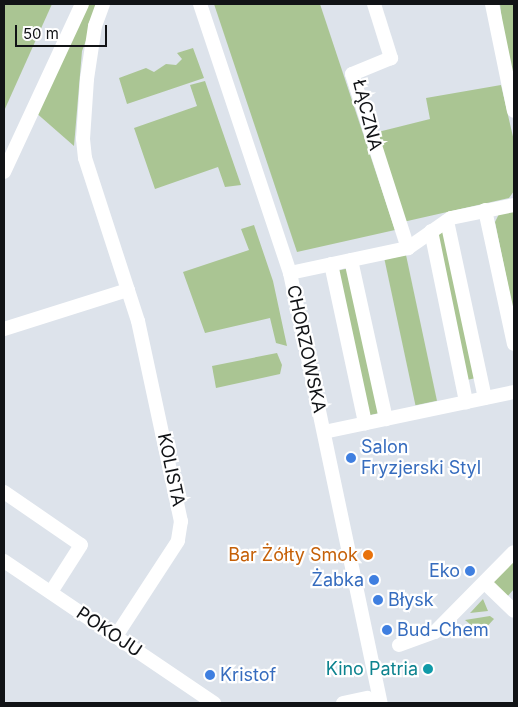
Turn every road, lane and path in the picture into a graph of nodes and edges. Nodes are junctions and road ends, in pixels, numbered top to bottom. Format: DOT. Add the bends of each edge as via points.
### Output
graph roads {
  1 [pos="82,4"];
  2 [pos="103,4"];
  3 [pos="200,4"];
  4 [pos="374,4"];
  5 [pos="492,4"];
  6 [pos="514,111"];
  7 [pos="4,172"];
  8 [pos="514,205"];
  9 [pos="485,210"];
  10 [pos="447,221"];
  11 [pos="431,231"];
  12 [pos="408,248"];
  13 [pos="351,260"];
  14 [pos="331,264"];
  15 [pos="290,272"];
  16 [pos="128,290"];
  17 [pos="4,329"];
  18 [pos="514,344"];
  19 [pos="514,392"];
  20 [pos="485,398"];
  21 [pos="466,402"];
  22 [pos="386,419"];
  23 [pos="365,424"];
  24 [pos="324,432"];
  25 [pos="4,492"];
  26 [pos="514,552"];
  27 [pos="4,562"];
  28 [pos="484,583"];
  29 [pos="50,592"];
  30 [pos="514,611"];
  31 [pos="116,636"];
  32 [pos="399,645"];
  33 [pos="367,698"];
  34 [pos="214,703"];
  35 [pos="343,703"];
  36 [pos="381,703"];
  1 -- 7 [label="street"];
  2 -- 16 [label="street, KOLISTA" via="91,48 83,139 88,170"];
  3 -- 15 [label="street, CHORZOWSKA"];
  4 -- 12 [label="street, ŁĄCZNA" via="391,58 352,74"];
  5 -- 6 [label="street"];
  8 -- 9 [label="street"];
  9 -- 10 [label="street"];
  9 -- 18 [label="street"];
  10 -- 11 [label="street"];
  10 -- 20 [label="street"];
  11 -- 12 [label="street"];
  11 -- 21 [label="street"];
  12 -- 13 [label="street"];
  13 -- 14 [label="street"];
  13 -- 22 [label="street"];
  14 -- 15 [label="street"];
  14 -- 23 [label="street"];
  15 -- 24 [label="street, CHORZOWSKA"];
  16 -- 17 [label="street"];
  16 -- 31 [label="street, KOLISTA" via="163,430 182,531"];
  19 -- 20 [label="street"];
  20 -- 21 [label="street"];
  21 -- 22 [label="street"];
  22 -- 23 [label="street"];
  23 -- 24 [label="street"];
  24 -- 36 [label="street, CHORZOWSKA"];
  25 -- 29 [label="street" via="80,544"];
  26 -- 28 [label="street"];
  27 -- 29 [label="street, POKOJU"];
  28 -- 30 [label="street"];
  28 -- 32 [label="street" via="435,632"];
  29 -- 31 [label="street, POKOJU"];
  31 -- 34 [label="street, POKOJU"];
  33 -- 35 [label="street"];
}
